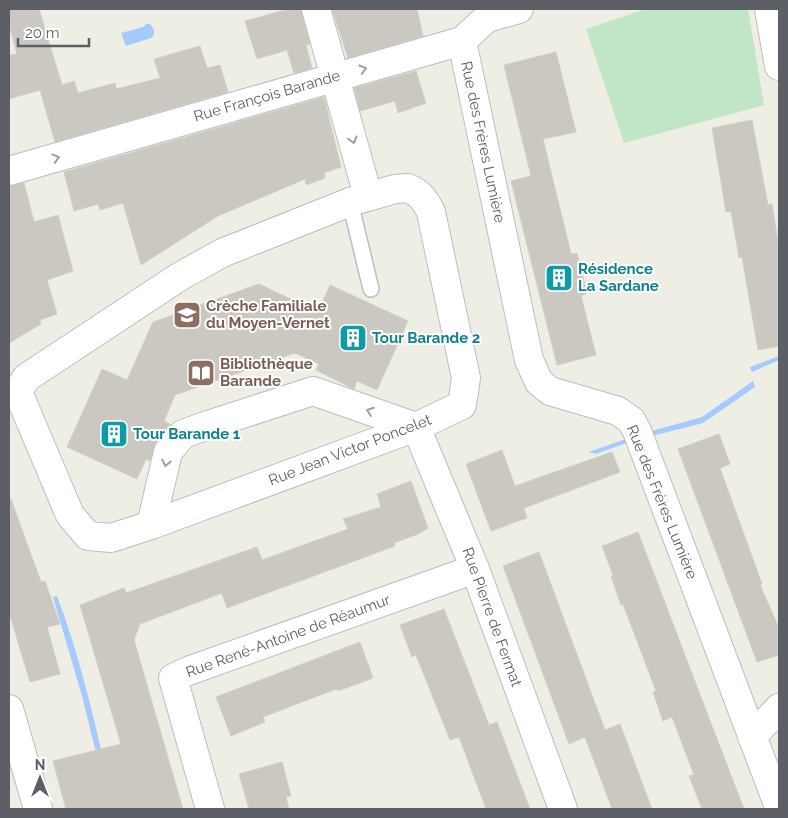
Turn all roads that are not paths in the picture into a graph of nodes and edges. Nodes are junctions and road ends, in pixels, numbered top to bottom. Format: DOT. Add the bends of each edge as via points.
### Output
graph roads {
  1 [pos="316,9"];
  2 [pos="518,9"];
  3 [pos="769,9"];
  4 [pos="462,41"];
  5 [pos="779,66"];
  6 [pos="336,76"];
  7 [pos="9,171"];
  8 [pos="359,199"];
  9 [pos="371,289"];
  10 [pos="18,387"];
  11 [pos="416,427"];
  12 [pos="151,524"];
  13 [pos="475,569"];
  14 [pos="779,708"];
  15 [pos="9,710"];
  16 [pos="752,737"];
  17 [pos="779,807"];
  18 [pos="38,809"];
  19 [pos="210,809"];
  20 [pos="562,809"];
  1 -- 6 [label="street"];
  2 -- 4 [label="street, Rue François Barande" via="486,18"];
  3 -- 5 [label="street"];
  6 -- 4 [label="street, Rue François Barande, one-way"];
  4 -- 16 [label="street, Rue des Frères Lumière" via="529,360 540,382 550,391 618,411 630,420 637,431"];
  7 -- 6 [label="street, Rue François Barande, one-way"];
  6 -- 8 [label="street, one-way"];
  8 -- 9 [label="lane"];
  8 -- 10 [label="street, Rue Jean Victor Poncelet" via="222,253 179,277"];
  8 -- 11 [label="street, Rue Jean Victor Poncelet" via="408,188 419,193 431,212 466,378 462,405"];
  10 -- 12 [label="street, Rue Jean Victor Poncelet" via="70,515 88,536 111,538"];
  11 -- 12 [label="street, Rue Jean Victor Poncelet"];
  11 -- 12 [label="street, one-way" via="313,391 183,434 168,452"];
  11 -- 13 [label="street, Rue Pierre de Fermat"];
  13 -- 19 [label="street, Rue René-Antoine de Réaumur" via="173,678"];
  13 -- 20 [label="street, Rue Pierre de Fermat"];
  14 -- 16 [label="street"];
  15 -- 18 [label="street"];
  16 -- 17 [label="street, Rue des Frères Lumière"];
}
